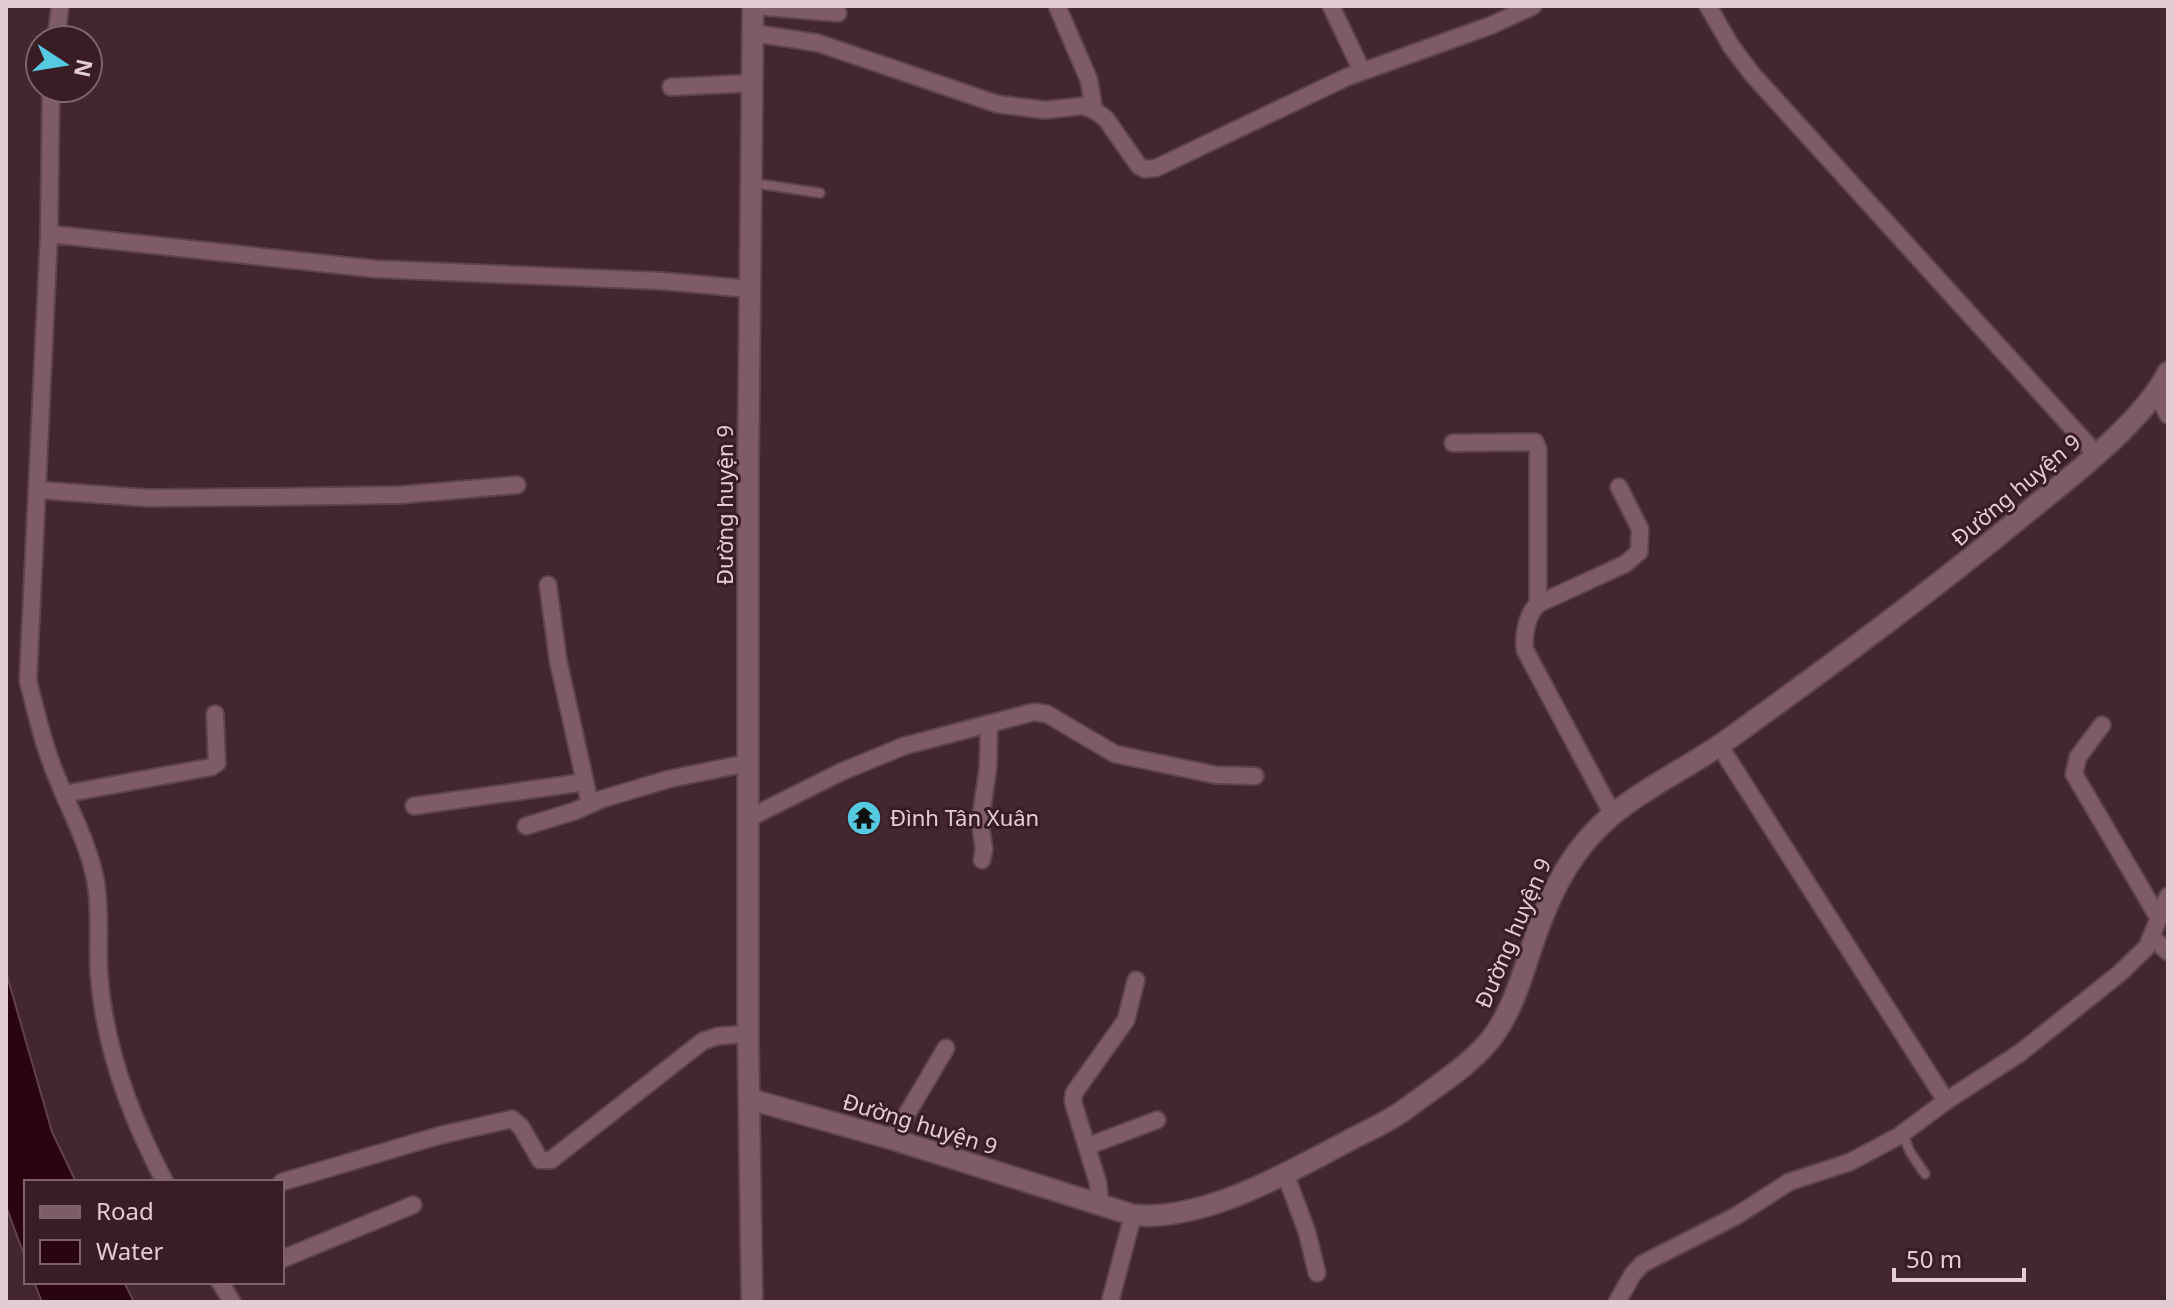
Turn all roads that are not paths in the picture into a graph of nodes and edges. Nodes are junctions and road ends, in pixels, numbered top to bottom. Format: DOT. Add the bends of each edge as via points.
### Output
graph roads {
  1 [pos="753,6"];
  2 [pos="1057,6"];
  3 [pos="1331,6"];
  4 [pos="1533,6"];
  5 [pos="1708,6"];
  6 [pos="838,13"];
  7 [pos="753,33"];
  8 [pos="1362,71"];
  9 [pos="754,83"];
  10 [pos="671,87"];
  11 [pos="51,104"];
  12 [pos="1094,110"];
  13 [pos="752,182"];
  14 [pos="820,193"];
  15 [pos="49,234"];
  16 [pos="750,289"];
  17 [pos="2168,372"];
  18 [pos="2156,392"];
  19 [pos="2168,415"];
  20 [pos="1453,443"];
  21 [pos="2097,455"];
  22 [pos="517,485"];
  23 [pos="1619,487"];
  24 [pos="37,490"];
  25 [pos="548,585"];
  26 [pos="1538,604"];
  27 [pos="215,714"];
  28 [pos="989,724"];
  29 [pos="2102,725"];
  30 [pos="1719,745"];
  31 [pos="748,763"];
  32 [pos="1255,776"];
  33 [pos="585,782"];
  34 [pos="64,794"];
  35 [pos="590,804"];
  36 [pos="414,806"];
  37 [pos="1613,815"];
  38 [pos="749,818"];
  39 [pos="526,826"];
  40 [pos="982,860"];
  41 [pos="2168,896"];
  42 [pos="2158,917"];
  43 [pos="2152,937"];
  44 [pos="2168,952"];
  45 [pos="1136,980"];
  46 [pos="748,1034"];
  47 [pos="946,1048"];
  48 [pos="749,1099"];
  49 [pos="1946,1101"];
  50 [pos="1157,1120"];
  51 [pos="1903,1133"];
  52 [pos="892,1139"];
  53 [pos="1088,1146"];
  54 [pos="1285,1173"];
  55 [pos="1925,1174"];
  56 [pos="164,1180"];
  57 [pos="284,1181"];
  58 [pos="413,1205"];
  59 [pos="1100,1206"];
  60 [pos="1133,1215"];
  61 [pos="284,1258"];
  62 [pos="1317,1273"];
  63 [pos="752,1302"];
  64 [pos="1110,1302"];
  65 [pos="1617,1302"];
  1 -- 6 [label="street"];
  1 -- 7 [label="street, Đường huyện 9"];
  2 -- 12 [label="street" via="1089,80"];
  3 -- 8 [label="street"];
  4 -- 8 [label="street"];
  5 -- 21 [label="street" via="1752,74"];
  7 -- 9 [label="street, Đường huyện 9"];
  7 -- 12 [label="street" via="818,43 997,104"];
  8 -- 12 [label="street" via="1156,168 1139,166"];
  9 -- 10 [label="street"];
  9 -- 13 [label="street, Đường huyện 9"];
  11 -- 15 [label="street"];
  13 -- 14 [label="lane"];
  13 -- 16 [label="street, Đường huyện 9"];
  15 -- 16 [label="street" via="376,269"];
  15 -- 24 [label="street"];
  16 -- 31 [label="street, Đường huyện 9"];
  17 -- 18 [label="street, Đường huyện 9"];
  18 -- 19 [label="street"];
  18 -- 21 [label="street, Đường huyện 9"];
  20 -- 26 [label="street" via="1535,442"];
  21 -- 30 [label="street, Đường huyện 9" via="1943,582"];
  22 -- 24 [label="street" via="281,497 148,498"];
  23 -- 26 [label="street" via="1640,529 1639,552 1625,564"];
  24 -- 34 [label="street" via="28,681"];
  25 -- 33 [label="street" via="558,660"];
  26 -- 37 [label="street" via="1530,614 1525,650"];
  27 -- 34 [label="street" via="217,763 211,767"];
  28 -- 32 [label="street" via="1041,712 1115,754 1216,775"];
  28 -- 38 [label="street" via="904,746"];
  28 -- 40 [label="street"];
  29 -- 42 [label="street" via="2078,757 2074,774"];
  30 -- 37 [label="street, Đường huyện 9"];
  30 -- 49 [label="street"];
  31 -- 35 [label="street" via="669,779"];
  31 -- 38 [label="street, Đường huyện 9"];
  33 -- 35 [label="street"];
  33 -- 36 [label="street"];
  34 -- 56 [label="street" via="85,838 96,884 98,971 108,1045"];
  35 -- 39 [label="street"];
  37 -- 54 [label="street, Đường huyện 9" via="1572,856 1559,879 1520,985 1495,1034 1402,1112"];
  38 -- 46 [label="street, Đường huyện 9"];
  41 -- 42 [label="street"];
  42 -- 43 [label="street"];
  43 -- 44 [label="street"];
  43 -- 49 [label="street" via="2083,1003 2020,1053"];
  45 -- 53 [label="street" via="1126,1020 1074,1093"];
  46 -- 48 [label="street, Đường huyện 9"];
  46 -- 57 [label="street" via="703,1041 551,1160 540,1160 512,1119"];
  47 -- 52 [label="street"];
  48 -- 52 [label="street, Đường huyện 9"];
  48 -- 63 [label="street, Đường huyện 9"];
  49 -- 51 [label="street"];
  50 -- 53 [label="street"];
  51 -- 55 [label="lane"];
  51 -- 65 [label="street" via="1850,1162 1789,1182 1642,1264"];
  52 -- 59 [label="street, Đường huyện 9"];
  53 -- 59 [label="street"];
  54 -- 60 [label="street, Đường huyện 9" via="1199,1208 1153,1217"];
  54 -- 62 [label="street"];
  58 -- 61 [label="street"];
  59 -- 60 [label="street, Đường huyện 9"];
  60 -- 64 [label="street"];
}
